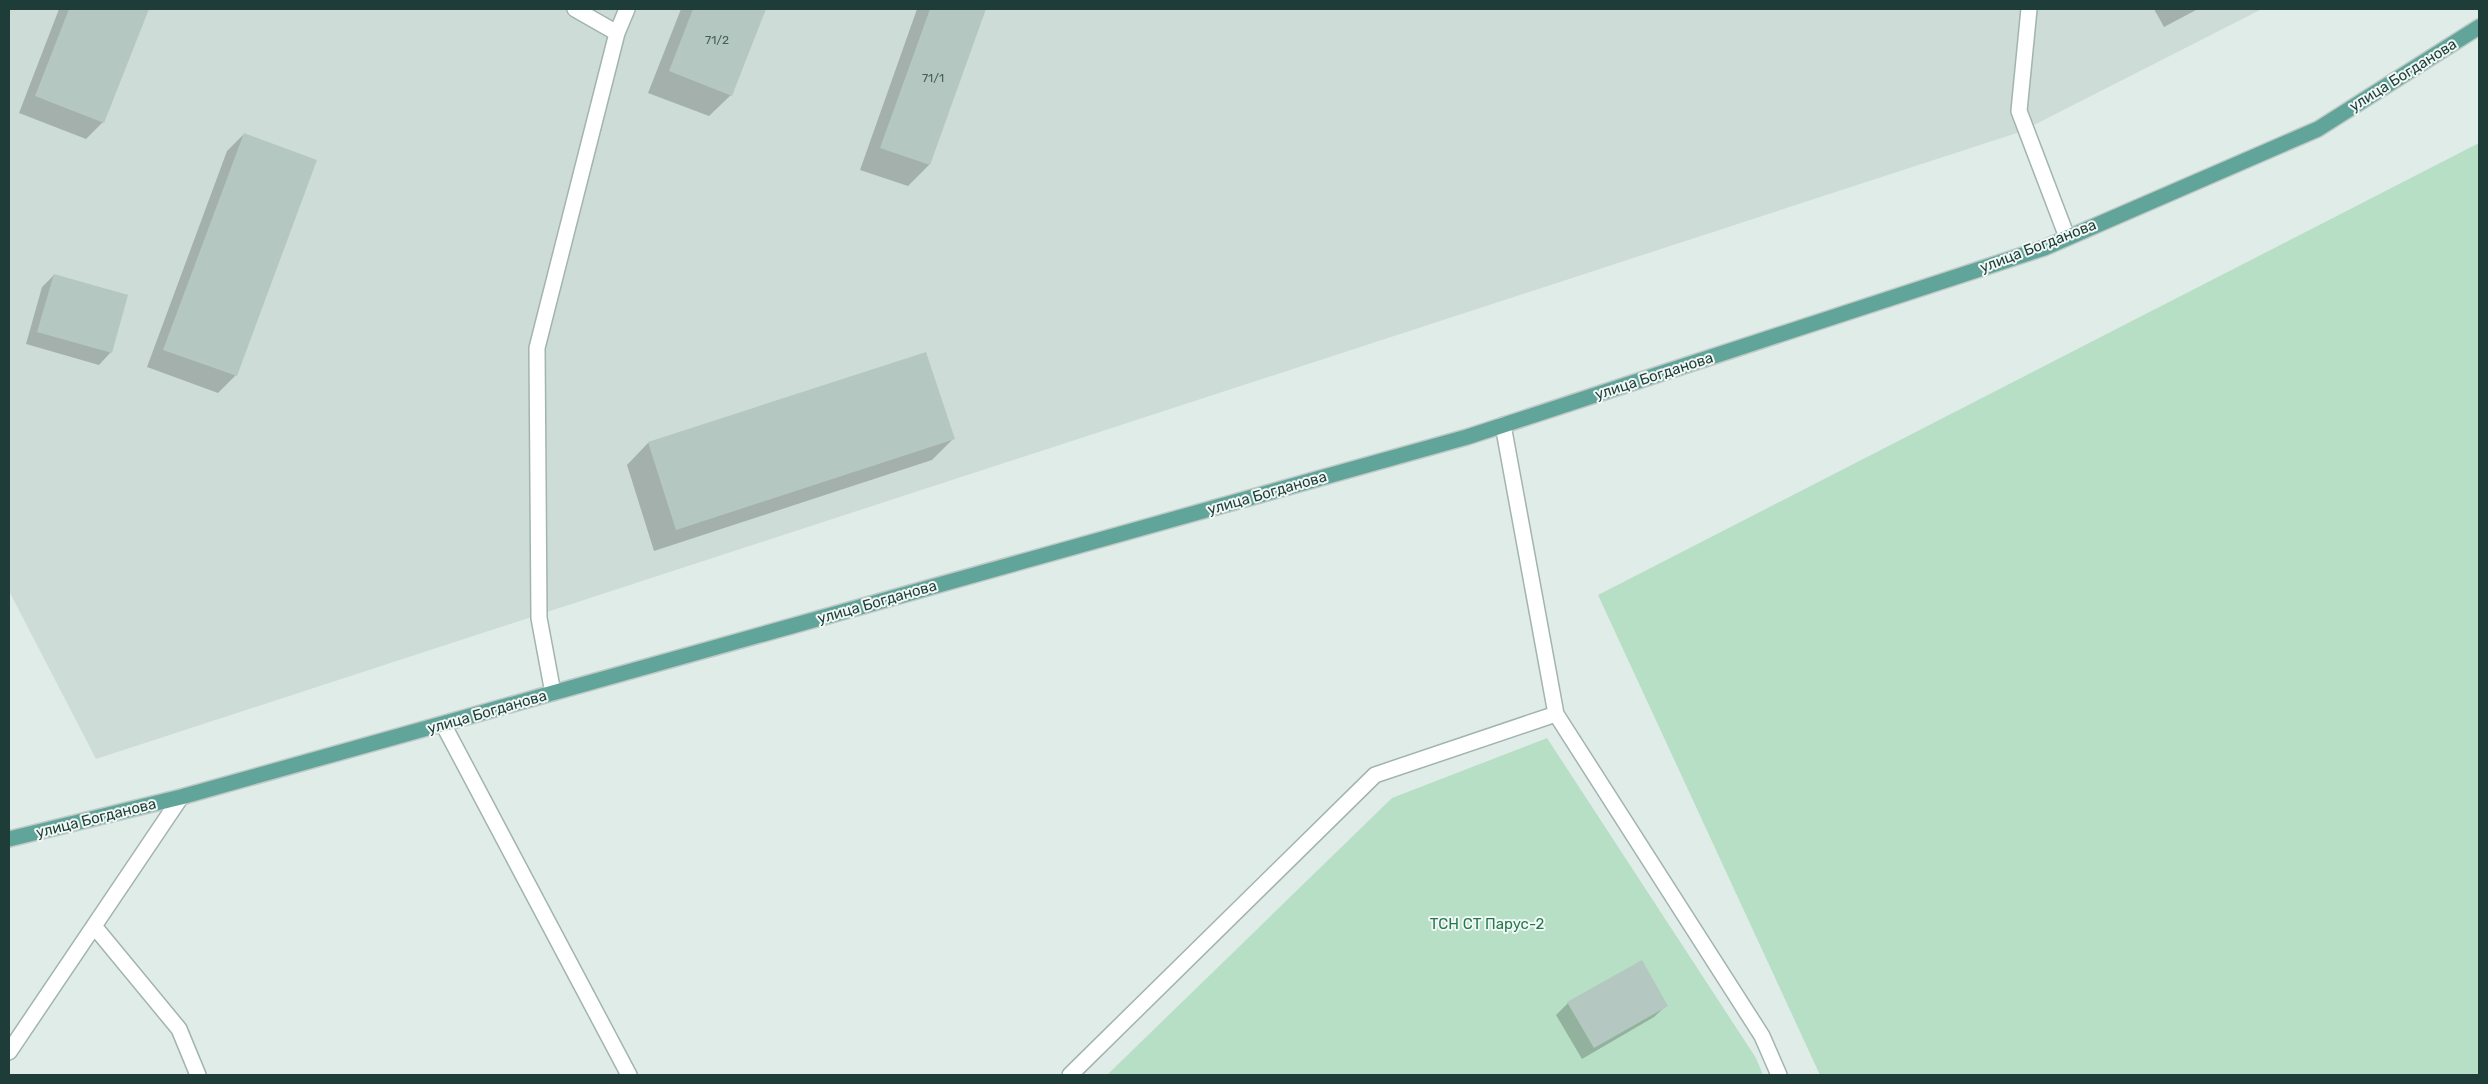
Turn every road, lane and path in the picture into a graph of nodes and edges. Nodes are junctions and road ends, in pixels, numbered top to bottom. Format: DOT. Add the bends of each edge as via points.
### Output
graph roads {
  1 [pos="575,9"];
  2 [pos="627,9"];
  3 [pos="2029,9"];
  4 [pos="2479,27"];
  5 [pos="617,33"];
  6 [pos="2067,237"];
  7 [pos="1503,426"];
  8 [pos="553,693"];
  9 [pos="1556,714"];
  10 [pos="443,724"];
  11 [pos="180,797"];
  12 [pos="9,839"];
  13 [pos="94,926"];
  14 [pos="9,1052"];
  15 [pos="198,1075"];
  16 [pos="629,1075"];
  17 [pos="1070,1075"];
  18 [pos="1779,1075"];
  1 -- 5 [label="street"];
  2 -- 5 [label="street"];
  3 -- 6 [label="street" via="2019,111"];
  4 -- 6 [label="main road, улица Богданова" via="2318,129"];
  5 -- 8 [label="street" via="537,348 539,618"];
  6 -- 7 [label="main road, улица Богданова" via="2044,248"];
  7 -- 8 [label="main road, улица Богданова"];
  7 -- 9 [label="street"];
  8 -- 10 [label="main road, улица Богданова"];
  9 -- 17 [label="street" via="1375,775"];
  9 -- 18 [label="street" via="1762,1036"];
  10 -- 11 [label="main road, улица Богданова"];
  10 -- 16 [label="street"];
  11 -- 12 [label="main road, улица Богданова"];
  11 -- 13 [label="street"];
  13 -- 14 [label="street"];
  13 -- 15 [label="street" via="179,1029"];
}
